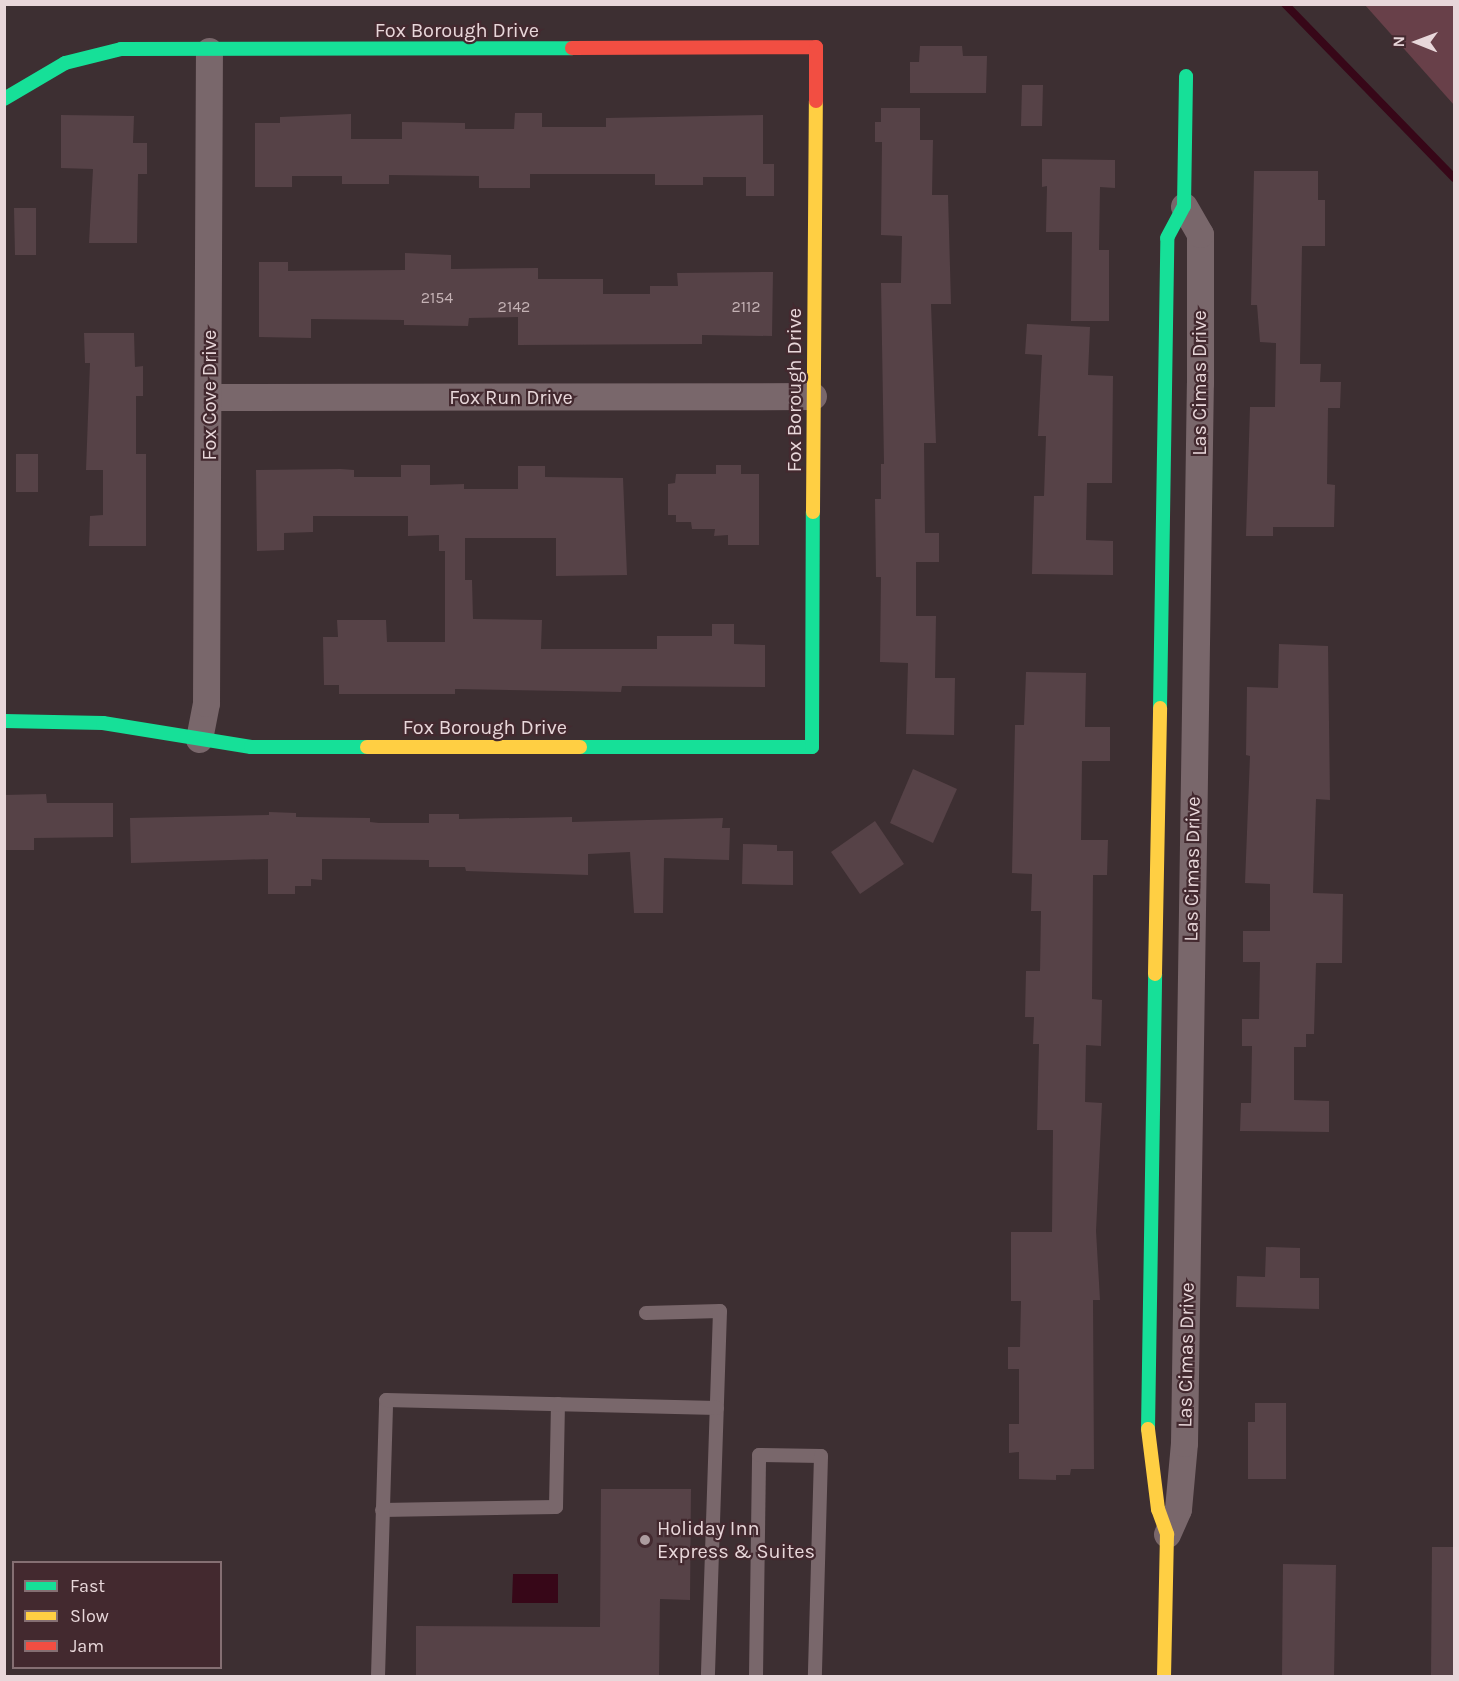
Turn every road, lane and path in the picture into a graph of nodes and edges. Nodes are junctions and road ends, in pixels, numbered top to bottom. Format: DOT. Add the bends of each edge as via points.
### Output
graph roads {
  1 [pos="209,51"];
  2 [pos="1186,76"];
  3 [pos="4,99"];
  4 [pos="1184,206"];
  5 [pos="1164,383"];
  6 [pos="1200,383"];
  7 [pos="813,396"];
  8 [pos="209,397"];
  9 [pos="1162,530"];
  10 [pos="1197,530"];
  11 [pos="1160,663"];
  12 [pos="1195,663"];
  13 [pos="4,721"];
  14 [pos="199,739"];
  15 [pos="1158,807"];
  16 [pos="1193,807"];
  17 [pos="1156,918"];
  18 [pos="1192,918"];
  19 [pos="1155,1007"];
  20 [pos="1191,1007"];
  21 [pos="1154,1093"];
  22 [pos="1189,1094"];
  23 [pos="1152,1180"];
  24 [pos="1188,1180"];
  25 [pos="1151,1258"];
  26 [pos="1187,1259"];
  27 [pos="646,1313"];
  28 [pos="1149,1357"];
  29 [pos="1186,1358"];
  30 [pos="558,1404"];
  31 [pos="717,1408"];
  32 [pos="1148,1428"];
  33 [pos="1185,1428"];
  34 [pos="382,1510"];
  35 [pos="1167,1534"];
  36 [pos="378,1677"];
  37 [pos="708,1677"];
  38 [pos="756,1677"];
  39 [pos="814,1677"];
  40 [pos="1164,1677"];
  1 -- 3 [label="street, Fox Borough Drive" via="121,49 65,63"];
  1 -- 7 [label="street, Fox Borough Drive" via="816,47"];
  1 -- 8 [label="street, Fox Cove Drive"];
  2 -- 4 [label="street, Las Cimas Drive"];
  4 -- 5 [label="street, Las Cimas Drive" via="1167,238"];
  4 -- 6 [label="street, Las Cimas Drive" via="1200,234"];
  5 -- 6 [label="street"];
  5 -- 9 [label="street, Las Cimas Drive"];
  6 -- 10 [label="street, Las Cimas Drive"];
  7 -- 8 [label="street, Fox Run Drive"];
  7 -- 14 [label="street, Fox Borough Drive" via="812,747 251,747"];
  8 -- 14 [label="street, Fox Cove Drive" via="206,703"];
  9 -- 10 [label="street"];
  9 -- 11 [label="street, Las Cimas Drive"];
  10 -- 12 [label="street, Las Cimas Drive"];
  11 -- 12 [label="street"];
  11 -- 15 [label="street, Las Cimas Drive"];
  12 -- 16 [label="street, Las Cimas Drive"];
  13 -- 14 [label="street, Fox Borough Drive" via="103,723"];
  15 -- 16 [label="street"];
  15 -- 17 [label="street, Las Cimas Drive"];
  16 -- 18 [label="street, Las Cimas Drive"];
  17 -- 18 [label="street"];
  17 -- 19 [label="street, Las Cimas Drive"];
  18 -- 20 [label="street, Las Cimas Drive"];
  19 -- 20 [label="street"];
  19 -- 21 [label="street, Las Cimas Drive"];
  20 -- 22 [label="street, Las Cimas Drive"];
  21 -- 22 [label="street"];
  21 -- 23 [label="street, Las Cimas Drive"];
  22 -- 24 [label="street, Las Cimas Drive"];
  23 -- 24 [label="street"];
  23 -- 25 [label="street, Las Cimas Drive"];
  24 -- 26 [label="street, Las Cimas Drive"];
  25 -- 26 [label="street"];
  25 -- 28 [label="street, Las Cimas Drive"];
  26 -- 29 [label="street, Las Cimas Drive"];
  27 -- 31 [label="lane" via="720,1311"];
  28 -- 29 [label="street"];
  28 -- 32 [label="street, Las Cimas Drive"];
  29 -- 33 [label="street, Las Cimas Drive"];
  30 -- 31 [label="lane"];
  30 -- 34 [label="lane" via="556,1507"];
  30 -- 34 [label="lane" via="386,1400"];
  31 -- 37 [label="lane"];
  32 -- 33 [label="street"];
  32 -- 35 [label="street, Las Cimas Drive" via="1158,1509"];
  33 -- 35 [label="street, Las Cimas Drive" via="1178,1509"];
  34 -- 36 [label="lane"];
  35 -- 40 [label="street, Las Cimas Drive"];
  38 -- 39 [label="lane" via="759,1455 822,1456"];
}
